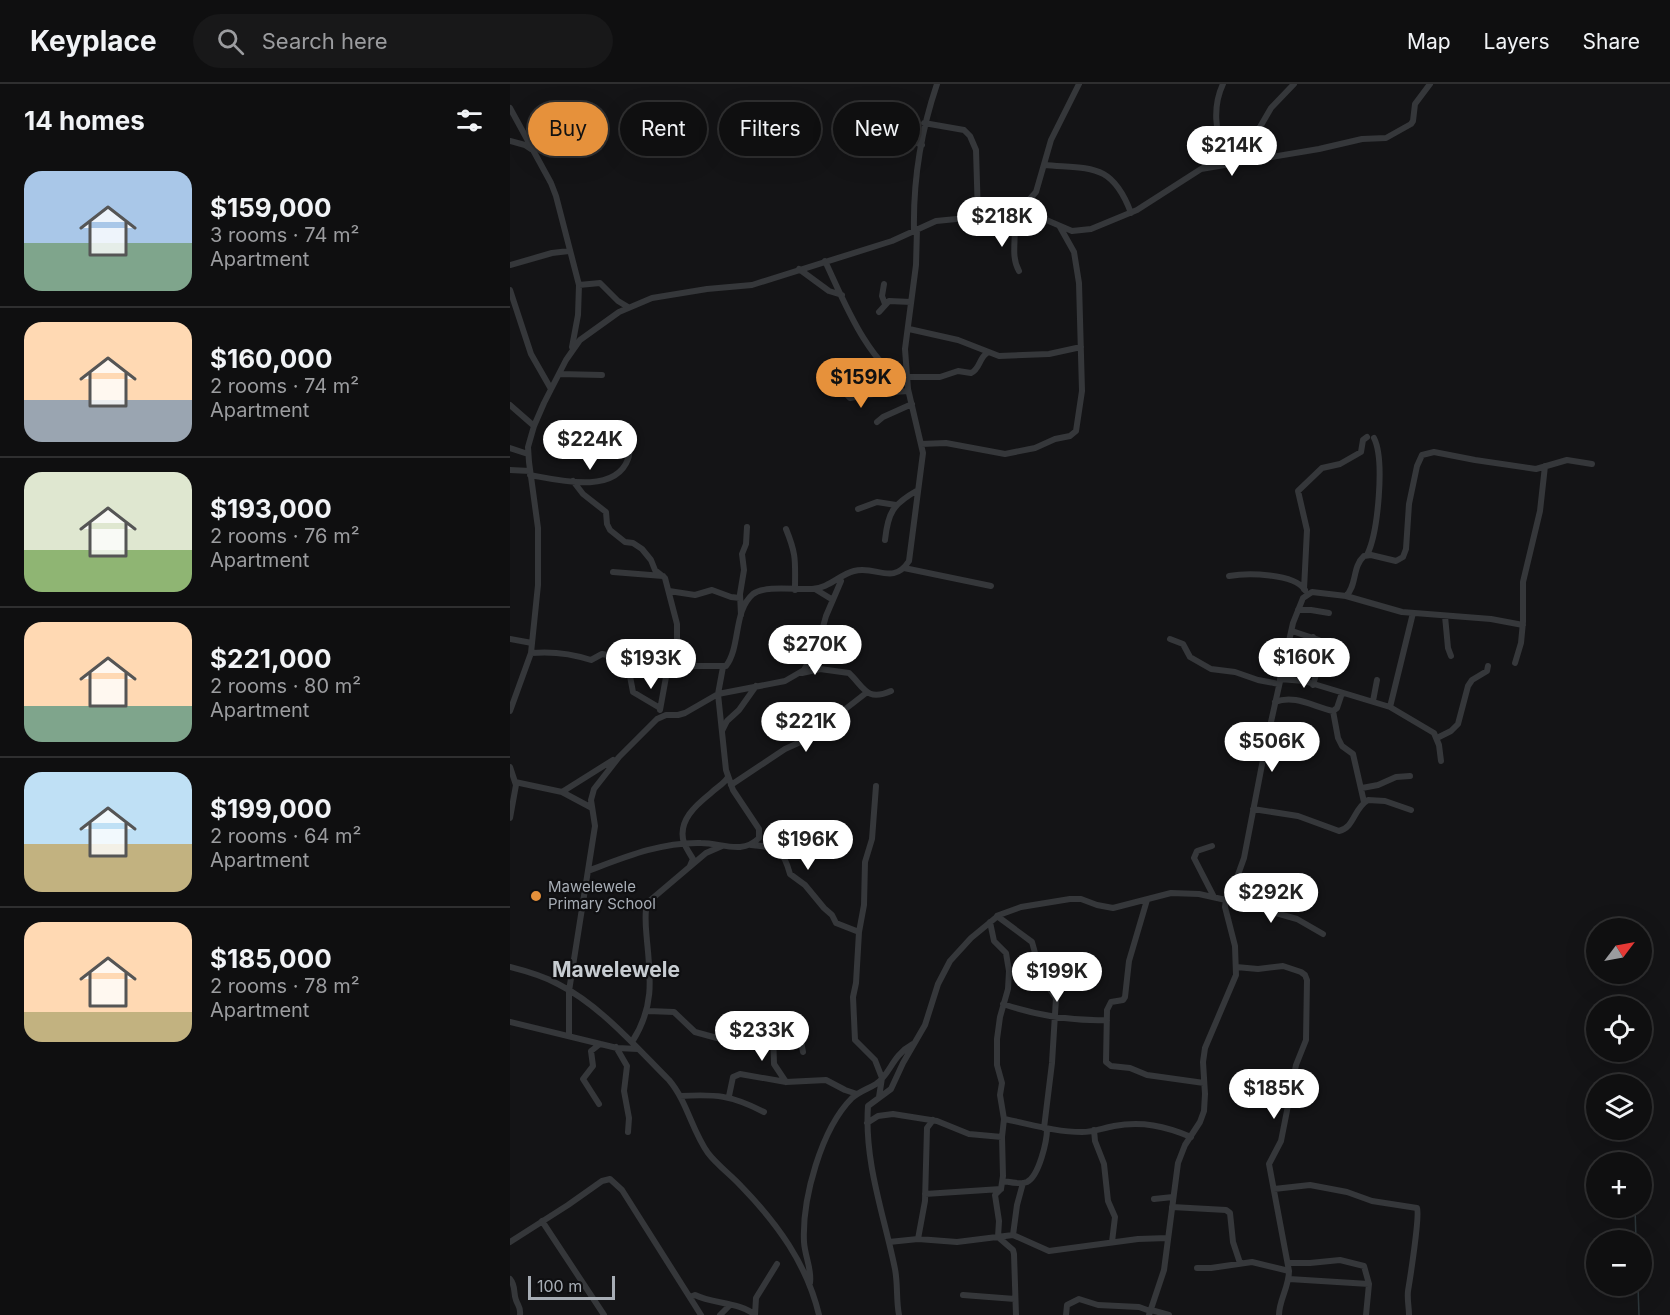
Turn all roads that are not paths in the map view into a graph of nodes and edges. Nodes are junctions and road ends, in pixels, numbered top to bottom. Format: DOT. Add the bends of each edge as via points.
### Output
graph roads {
  1 [pos="936,84"];
  2 [pos="1079,84"];
  3 [pos="1222,84"];
  4 [pos="1294,84"];
  5 [pos="1430,84"];
  6 [pos="510,108"];
  7 [pos="924,123"];
  8 [pos="510,141"];
  9 [pos="528,142"];
  10 [pos="922,145"];
  11 [pos="528,147"];
  12 [pos="1226,154"];
  13 [pos="536,156"];
  14 [pos="1044,165"];
  15 [pos="1202,169"];
  16 [pos="1011,211"];
  17 [pos="1131,213"];
  18 [pos="978,216"];
  19 [pos="1060,227"];
  20 [pos="915,230"];
  21 [pos="569,251"];
  22 [pos="825,261"];
  23 [pos="510,265"];
  24 [pos="799,269"];
  25 [pos="1019,271"];
  26 [pos="884,284"];
  27 [pos="579,285"];
  28 [pos="511,294"];
  29 [pos="842,295"];
  30 [pos="912,302"];
  31 [pos="885,304"];
  32 [pos="628,308"];
  33 [pos="879,312"];
  34 [pos="577,321"];
  35 [pos="909,329"];
  36 [pos="586,334"];
  37 [pos="1081,347"];
  38 [pos="572,351"];
  39 [pos="987,353"];
  40 [pos="559,374"];
  41 [pos="602,375"];
  42 [pos="907,380"];
  43 [pos="841,381"];
  44 [pos="551,389"];
  45 [pos="908,391"];
  46 [pos="510,399"];
  47 [pos="912,404"];
  48 [pos="513,407"];
  49 [pos="877,422"];
  50 [pos="534,426"];
  51 [pos="631,431"];
  52 [pos="921,444"];
  53 [pos="510,448"];
  54 [pos="528,454"];
  55 [pos="1592,464"];
  56 [pos="1545,466"];
  57 [pos="510,470"];
  58 [pos="530,473"];
  59 [pos="573,482"];
  60 [pos="918,490"];
  61 [pos="896,505"];
  62 [pos="858,509"];
  63 [pos="747,527"];
  64 [pos="786,528"];
  65 [pos="885,540"];
  66 [pos="1367,555"];
  67 [pos="904,568"];
  68 [pos="613,572"];
  69 [pos="663,576"];
  70 [pos="1229,576"];
  71 [pos="843,578"];
  72 [pos="991,586"];
  73 [pos="815,589"];
  74 [pos="795,590"];
  75 [pos="669,591"];
  76 [pos="1306,591"];
  77 [pos="1346,596"];
  78 [pos="740,598"];
  79 [pos="832,600"];
  80 [pos="1298,610"];
  81 [pos="1329,613"];
  82 [pos="1413,613"];
  83 [pos="741,616"];
  84 [pos="1445,616"];
  85 [pos="1523,625"];
  86 [pos="1292,631"];
  87 [pos="1313,637"];
  88 [pos="510,639"];
  89 [pos="1170,639"];
  90 [pos="676,642"];
  91 [pos="532,643"];
  92 [pos="1289,646"];
  93 [pos="531,653"];
  94 [pos="1451,656"];
  95 [pos="631,659"];
  96 [pos="1515,663"];
  97 [pos="660,665"];
  98 [pos="668,666"];
  99 [pos="723,666"];
  100 [pos="1488,666"];
  101 [pos="677,667"];
  102 [pos="799,674"];
  103 [pos="1377,680"];
  104 [pos="1280,681"];
  105 [pos="1313,685"];
  106 [pos="756,686"];
  107 [pos="891,691"];
  108 [pos="514,692"];
  109 [pos="866,693"];
  110 [pos="1342,693"];
  111 [pos="718,694"];
  112 [pos="1373,701"];
  113 [pos="1275,702"];
  114 [pos="1390,707"];
  115 [pos="660,708"];
  116 [pos="510,711"];
  117 [pos="1333,711"];
  118 [pos="657,719"];
  119 [pos="722,733"];
  120 [pos="1437,738"];
  121 [pos="619,757"];
  122 [pos="1442,761"];
  123 [pos="510,766"];
  124 [pos="1410,776"];
  125 [pos="728,777"];
  126 [pos="515,782"];
  127 [pos="730,785"];
  128 [pos="876,786"];
  129 [pos="1362,788"];
  130 [pos="562,792"];
  131 [pos="1364,802"];
  132 [pos="592,808"];
  133 [pos="1253,809"];
  134 [pos="1411,810"];
  135 [pos="510,818"];
  136 [pos="684,844"];
  137 [pos="750,845"];
  138 [pos="723,846"];
  139 [pos="1212,846"];
  140 [pos="690,867"];
  141 [pos="588,871"];
  142 [pos="1215,897"];
  143 [pos="1226,899"];
  144 [pos="1147,900"];
  145 [pos="997,916"];
  146 [pos="990,922"];
  147 [pos="858,932"];
  148 [pos="1323,934"];
  149 [pos="510,966"];
  150 [pos="1236,967"];
  151 [pos="569,991"];
  152 [pos="1004,1004"];
  153 [pos="648,1011"];
  154 [pos="1055,1015"];
  155 [pos="1107,1020"];
  156 [pos="510,1022"];
  157 [pos="772,1032"];
  158 [pos="569,1036"];
  159 [pos="632,1042"];
  160 [pos="600,1044"];
  161 [pos="914,1044"];
  162 [pos="616,1047"];
  163 [pos="639,1050"];
  164 [pos="803,1052"];
  165 [pos="882,1078"];
  166 [pos="786,1082"];
  167 [pos="1204,1083"];
  168 [pos="857,1094"];
  169 [pos="680,1096"];
  170 [pos="729,1096"];
  171 [pos="879,1097"];
  172 [pos="599,1104"];
  173 [pos="764,1112"];
  174 [pos="1004,1119"];
  175 [pos="933,1120"];
  176 [pos="867,1124"];
  177 [pos="1045,1128"];
  178 [pos="1094,1130"];
  179 [pos="628,1132"];
  180 [pos="1002,1137"];
  181 [pos="1191,1137"];
  182 [pos="1003,1181"];
  183 [pos="1023,1183"];
  184 [pos="1001,1189"];
  185 [pos="1274,1189"];
  186 [pos="925,1194"];
  187 [pos="1173,1197"];
  188 [pos="1154,1199"];
  189 [pos="1172,1206"];
  190 [pos="542,1221"];
  191 [pos="1013,1235"];
  192 [pos="998,1237"];
  193 [pos="1168,1238"];
  194 [pos="918,1239"];
  195 [pos="510,1242"];
  196 [pos="888,1242"];
  197 [pos="1112,1242"];
  198 [pos="1240,1263"];
  199 [pos="1288,1263"];
  200 [pos="777,1264"];
  201 [pos="1197,1268"];
  202 [pos="1289,1275"];
  203 [pos="510,1279"];
  204 [pos="810,1283"];
  205 [pos="1369,1284"];
  206 [pos="963,1295"];
  207 [pos="690,1297"];
  208 [pos="1015,1299"];
  209 [pos="730,1305"];
  210 [pos="1150,1312"];
  211 [pos="753,1314"];
  212 [pos="520,1315"];
  213 [pos="604,1315"];
  214 [pos="701,1315"];
  215 [pos="720,1315"];
  216 [pos="819,1315"];
  217 [pos="899,1315"];
  218 [pos="1016,1315"];
  219 [pos="1066,1315"];
  220 [pos="1169,1315"];
  221 [pos="1279,1315"];
  222 [pos="1366,1315"];
  223 [pos="1409,1315"];
  1 -- 7 [label="street"];
  2 -- 14 [label="street" via="1051,140"];
  3 -- 12 [label="street" via="1216,119"];
  4 -- 12 [label="street" via="1271,108 1260,127"];
  5 -- 15 [label="street" via="1414,104 1411,124 1386,138 1362,139"];
  6 -- 9 [label="street"];
  7 -- 10 [label="street"];
  7 -- 18 [label="street" via="964,130 972,140 976,150"];
  8 -- 11 [label="street"];
  10 -- 20 [label="street"];
  12 -- 15 [label="street"];
  13 -- 21 [label="street" via="551,183"];
  14 -- 16 [label="street" via="1034,196"];
  14 -- 17 [label="street" via="1100,172 1121,192"];
  15 -- 17 [label="street"];
  16 -- 18 [label="street"];
  16 -- 19 [label="street" via="1030,213"];
  16 -- 25 [label="street" via="1015,223 1014,262"];
  17 -- 19 [label="street" via="1091,229 1072,231"];
  18 -- 20 [label="street" via="936,221"];
  19 -- 37 [label="street" via="1074,252 1077,268"];
  20 -- 22 [label="street"];
  20 -- 30 [label="street"];
  21 -- 23 [label="street"];
  21 -- 27 [label="street"];
  22 -- 24 [label="street"];
  22 -- 29 [label="street"];
  24 -- 29 [label="street" via="829,291"];
  24 -- 32 [label="street" via="752,285 666,295"];
  26 -- 31 [label="street"];
  27 -- 32 [label="street" via="600,283"];
  27 -- 34 [label="street"];
  28 -- 44 [label="street" via="531,354"];
  29 -- 42 [label="street" via="871,351 891,372"];
  30 -- 31 [label="street" via="895,300"];
  30 -- 35 [label="street"];
  31 -- 33 [label="street"];
  32 -- 36 [label="street"];
  34 -- 36 [label="street"];
  34 -- 38 [label="street"];
  35 -- 39 [label="street" via="958,339"];
  35 -- 42 [label="street" via="905,349"];
  36 -- 38 [label="street"];
  37 -- 39 [label="street" via="1010,357"];
  37 -- 52 [label="street" via="1082,391 1073,434 1005,454 946,443"];
  38 -- 40 [label="street"];
  39 -- 42 [label="street" via="974,372"];
  40 -- 41 [label="street"];
  40 -- 44 [label="street"];
  42 -- 45 [label="street"];
  43 -- 45 [label="street" via="850,398"];
  44 -- 50 [label="street"];
  45 -- 47 [label="street"];
  46 -- 48 [label="street"];
  47 -- 49 [label="street"];
  47 -- 52 [label="street"];
  48 -- 50 [label="street"];
  50 -- 54 [label="street"];
  51 -- 59 [label="street" via="629,458 617,473 600,483"];
  52 -- 60 [label="street"];
  53 -- 54 [label="street"];
  54 -- 58 [label="street"];
  55 -- 56 [label="street" via="1567,460"];
  56 -- 66 [label="street" via="1534,468 1434,452 1422,455 1413,482 1403,557 1396,561"];
  56 -- 85 [label="street" via="1540,511 1523,582"];
  57 -- 58 [label="street"];
  58 -- 59 [label="street"];
  58 -- 91 [label="street" via="539,555"];
  59 -- 69 [label="street" via="606,512 610,530 642,549"];
  60 -- 61 [label="street"];
  60 -- 67 [label="street" via="909,561"];
  61 -- 62 [label="street" via="877,502"];
  61 -- 65 [label="street" via="890,513"];
  63 -- 78 [label="street"];
  64 -- 74 [label="street" via="795,554"];
  66 -- 76 [label="street" via="1378,516 1378,457 1370,437 1363,440 1361,452 1340,464 1322,468 1298,491 1307,530"];
  66 -- 77 [label="street" via="1358,563"];
  67 -- 71 [label="street" via="894,574 854,571"];
  67 -- 72 [label="street"];
  68 -- 69 [label="street"];
  69 -- 75 [label="street"];
  70 -- 76 [label="street" via="1249,574 1292,580"];
  71 -- 73 [label="street"];
  71 -- 79 [label="street"];
  73 -- 74 [label="street"];
  73 -- 79 [label="street"];
  74 -- 83 [label="street" via="759,590 749,599"];
  75 -- 78 [label="street" via="695,595 712,590"];
  75 -- 90 [label="street" via="676,617"];
  76 -- 77 [label="street"];
  76 -- 80 [label="street"];
  77 -- 82 [label="street"];
  78 -- 83 [label="street"];
  79 -- 102 [label="street" via="813,655"];
  80 -- 81 [label="street"];
  80 -- 86 [label="street"];
  82 -- 84 [label="street"];
  82 -- 114 [label="street"];
  83 -- 99 [label="street" via="728,666"];
  84 -- 85 [label="street"];
  84 -- 94 [label="street"];
  85 -- 96 [label="street"];
  86 -- 87 [label="street"];
  86 -- 92 [label="street"];
  87 -- 92 [label="street" via="1308,648"];
  87 -- 105 [label="street" via="1319,640 1322,651"];
  88 -- 91 [label="street"];
  89 -- 104 [label="street" via="1183,644 1190,657 1211,669"];
  90 -- 97 [label="street" via="664,650"];
  90 -- 101 [label="street"];
  91 -- 93 [label="street"];
  92 -- 104 [label="street"];
  93 -- 95 [label="street" via="555,651 591,660 602,654"];
  93 -- 108 [label="street"];
  95 -- 97 [label="street"];
  95 -- 115 [label="street" via="633,692"];
  97 -- 98 [label="street"];
  98 -- 101 [label="street"];
  98 -- 115 [label="street"];
  99 -- 101 [label="street"];
  99 -- 111 [label="street"];
  100 -- 120 [label="street" via="1468,686 1458,724"];
  102 -- 106 [label="street"];
  102 -- 109 [label="street" via="820,669 849,673"];
  103 -- 112 [label="street"];
  104 -- 105 [label="street" via="1293,679"];
  104 -- 113 [label="street"];
  105 -- 110 [label="street"];
  106 -- 111 [label="street"];
  106 -- 119 [label="street" via="726,721"];
  107 -- 109 [label="street"];
  108 -- 116 [label="street"];
  109 -- 127 [label="street" via="807,739"];
  110 -- 112 [label="street"];
  110 -- 117 [label="street"];
  111 -- 118 [label="street" via="685,713"];
  111 -- 119 [label="street"];
  112 -- 114 [label="street"];
  113 -- 117 [label="street" via="1297,700"];
  113 -- 133 [label="street"];
  114 -- 120 [label="street"];
  115 -- 118 [label="street"];
  117 -- 129 [label="street" via="1338,738 1353,754"];
  118 -- 121 [label="street"];
  119 -- 125 [label="street"];
  120 -- 122 [label="street"];
  121 -- 130 [label="street"];
  121 -- 132 [label="street" via="594,789"];
  123 -- 126 [label="street"];
  124 -- 129 [label="street"];
  125 -- 127 [label="street"];
  125 -- 136 [label="street" via="686,819 682,829"];
  126 -- 130 [label="street"];
  126 -- 135 [label="street"];
  127 -- 137 [label="street" via="759,829 759,838"];
  128 -- 147 [label="street"];
  129 -- 131 [label="street"];
  130 -- 132 [label="street"];
  131 -- 133 [label="street" via="1349,826 1339,831 1298,816"];
  131 -- 134 [label="street" via="1384,801"];
  132 -- 141 [label="street" via="595,826"];
  133 -- 143 [label="street" via="1242,865"];
  136 -- 138 [label="street"];
  136 -- 140 [label="street" via="693,859"];
  136 -- 141 [label="street" via="638,852"];
  137 -- 138 [label="street"];
  137 -- 147 [label="street" via="770,846 782,852 790,874 805,885 836,923"];
  138 -- 140 [label="street" via="706,853"];
  139 -- 142 [label="street" via="1197,851 1194,858"];
  140 -- 153 [label="street" via="647,903"];
  141 -- 151 [label="street"];
  142 -- 143 [label="street"];
  142 -- 144 [label="street" via="1172,893"];
  143 -- 148 [label="street" via="1298,918"];
  143 -- 150 [label="street" via="1225,913 1235,946"];
  144 -- 145 [label="street" via="1113,908 1070,899 1021,907"];
  144 -- 155 [label="street" via="1129,961 1125,997 1111,1002"];
  145 -- 146 [label="street"];
  145 -- 154 [label="street" via="1033,944 1042,978 1056,998"];
  146 -- 152 [label="street" via="992,937 1005,950 1009,969"];
  146 -- 161 [label="street" via="950,961"];
  147 -- 165 [label="street" via="853,997 855,1040 875,1060"];
  149 -- 151 [label="street"];
  150 -- 167 [label="street" via="1233,985 1205,1048"];
  150 -- 185 [label="street" via="1283,966 1301,972 1306,980 1306,1040 1296,1065 1281,1141 1269,1164"];
  151 -- 158 [label="street"];
  151 -- 159 [label="street"];
  152 -- 154 [label="street"];
  152 -- 174 [label="street" via="997,1049"];
  153 -- 157 [label="street" via="674,1012 695,1032 717,1038"];
  153 -- 159 [label="street"];
  154 -- 155 [label="street"];
  154 -- 177 [label="street"];
  155 -- 167 [label="street" via="1108,1064 1147,1075"];
  156 -- 158 [label="street"];
  157 -- 164 [label="street" via="798,1037"];
  157 -- 166 [label="street" via="774,1064"];
  158 -- 160 [label="street"];
  159 -- 163 [label="street"];
  160 -- 162 [label="street"];
  160 -- 172 [label="street" via="591,1051 593,1066 583,1079"];
  161 -- 165 [label="street" via="898,1054"];
  161 -- 171 [label="street" via="891,1089"];
  162 -- 163 [label="street"];
  162 -- 179 [label="street" via="627,1066 624,1091"];
  163 -- 169 [label="street"];
  165 -- 168 [label="street"];
  165 -- 171 [label="street"];
  166 -- 168 [label="street" via="826,1080"];
  166 -- 170 [label="street" via="736,1074"];
  167 -- 181 [label="street" via="1204,1111"];
  168 -- 204 [label="street" via="828,1133 811,1183 805,1230"];
  169 -- 170 [label="street"];
  169 -- 204 [label="street" via="708,1153 775,1224"];
  170 -- 173 [label="street"];
  171 -- 176 [label="street" via="869,1104"];
  174 -- 177 [label="street"];
  174 -- 180 [label="street"];
  175 -- 176 [label="street" via="890,1114"];
  175 -- 180 [label="street" via="969,1134"];
  175 -- 186 [label="street" via="927,1128"];
  176 -- 196 [label="street" via="875,1187"];
  177 -- 178 [label="street"];
  177 -- 183 [label="street" via="1043,1153 1031,1179"];
  178 -- 181 [label="street" via="1152,1124"];
  178 -- 197 [label="street" via="1104,1164 1108,1201 1115,1217"];
  180 -- 182 [label="street"];
  181 -- 187 [label="street" via="1178,1163"];
  182 -- 183 [label="street"];
  182 -- 184 [label="street"];
  183 -- 191 [label="street"];
  184 -- 186 [label="street"];
  184 -- 192 [label="street" via="995,1195"];
  185 -- 199 [label="street"];
  185 -- 223 [label="street" via="1310,1185 1417,1208"];
  186 -- 194 [label="street"];
  187 -- 188 [label="street"];
  187 -- 189 [label="street"];
  189 -- 193 [label="street"];
  189 -- 198 [label="street" via="1228,1211"];
  190 -- 195 [label="street"];
  190 -- 207 [label="street" via="602,1181 613,1181"];
  190 -- 213 [label="street"];
  191 -- 192 [label="street"];
  191 -- 197 [label="street" via="1049,1251"];
  192 -- 194 [label="street" via="957,1242"];
  192 -- 208 [label="street" via="1013,1250"];
  193 -- 197 [label="street"];
  193 -- 210 [label="street" via="1164,1270"];
  194 -- 196 [label="street"];
  196 -- 217 [label="street"];
  198 -- 201 [label="street"];
  198 -- 202 [label="street" via="1258,1262"];
  199 -- 202 [label="street"];
  199 -- 205 [label="street" via="1332,1260 1358,1264 1366,1268"];
  200 -- 211 [label="street" via="756,1298"];
  202 -- 205 [label="street"];
  202 -- 221 [label="street"];
  203 -- 212 [label="street"];
  204 -- 216 [label="street"];
  205 -- 222 [label="street"];
  206 -- 208 [label="street"];
  207 -- 209 [label="street"];
  207 -- 214 [label="street"];
  208 -- 218 [label="street"];
  209 -- 211 [label="street"];
  209 -- 215 [label="street"];
  210 -- 219 [label="street" via="1079,1299 1069,1303"];
  210 -- 220 [label="street"];
}
